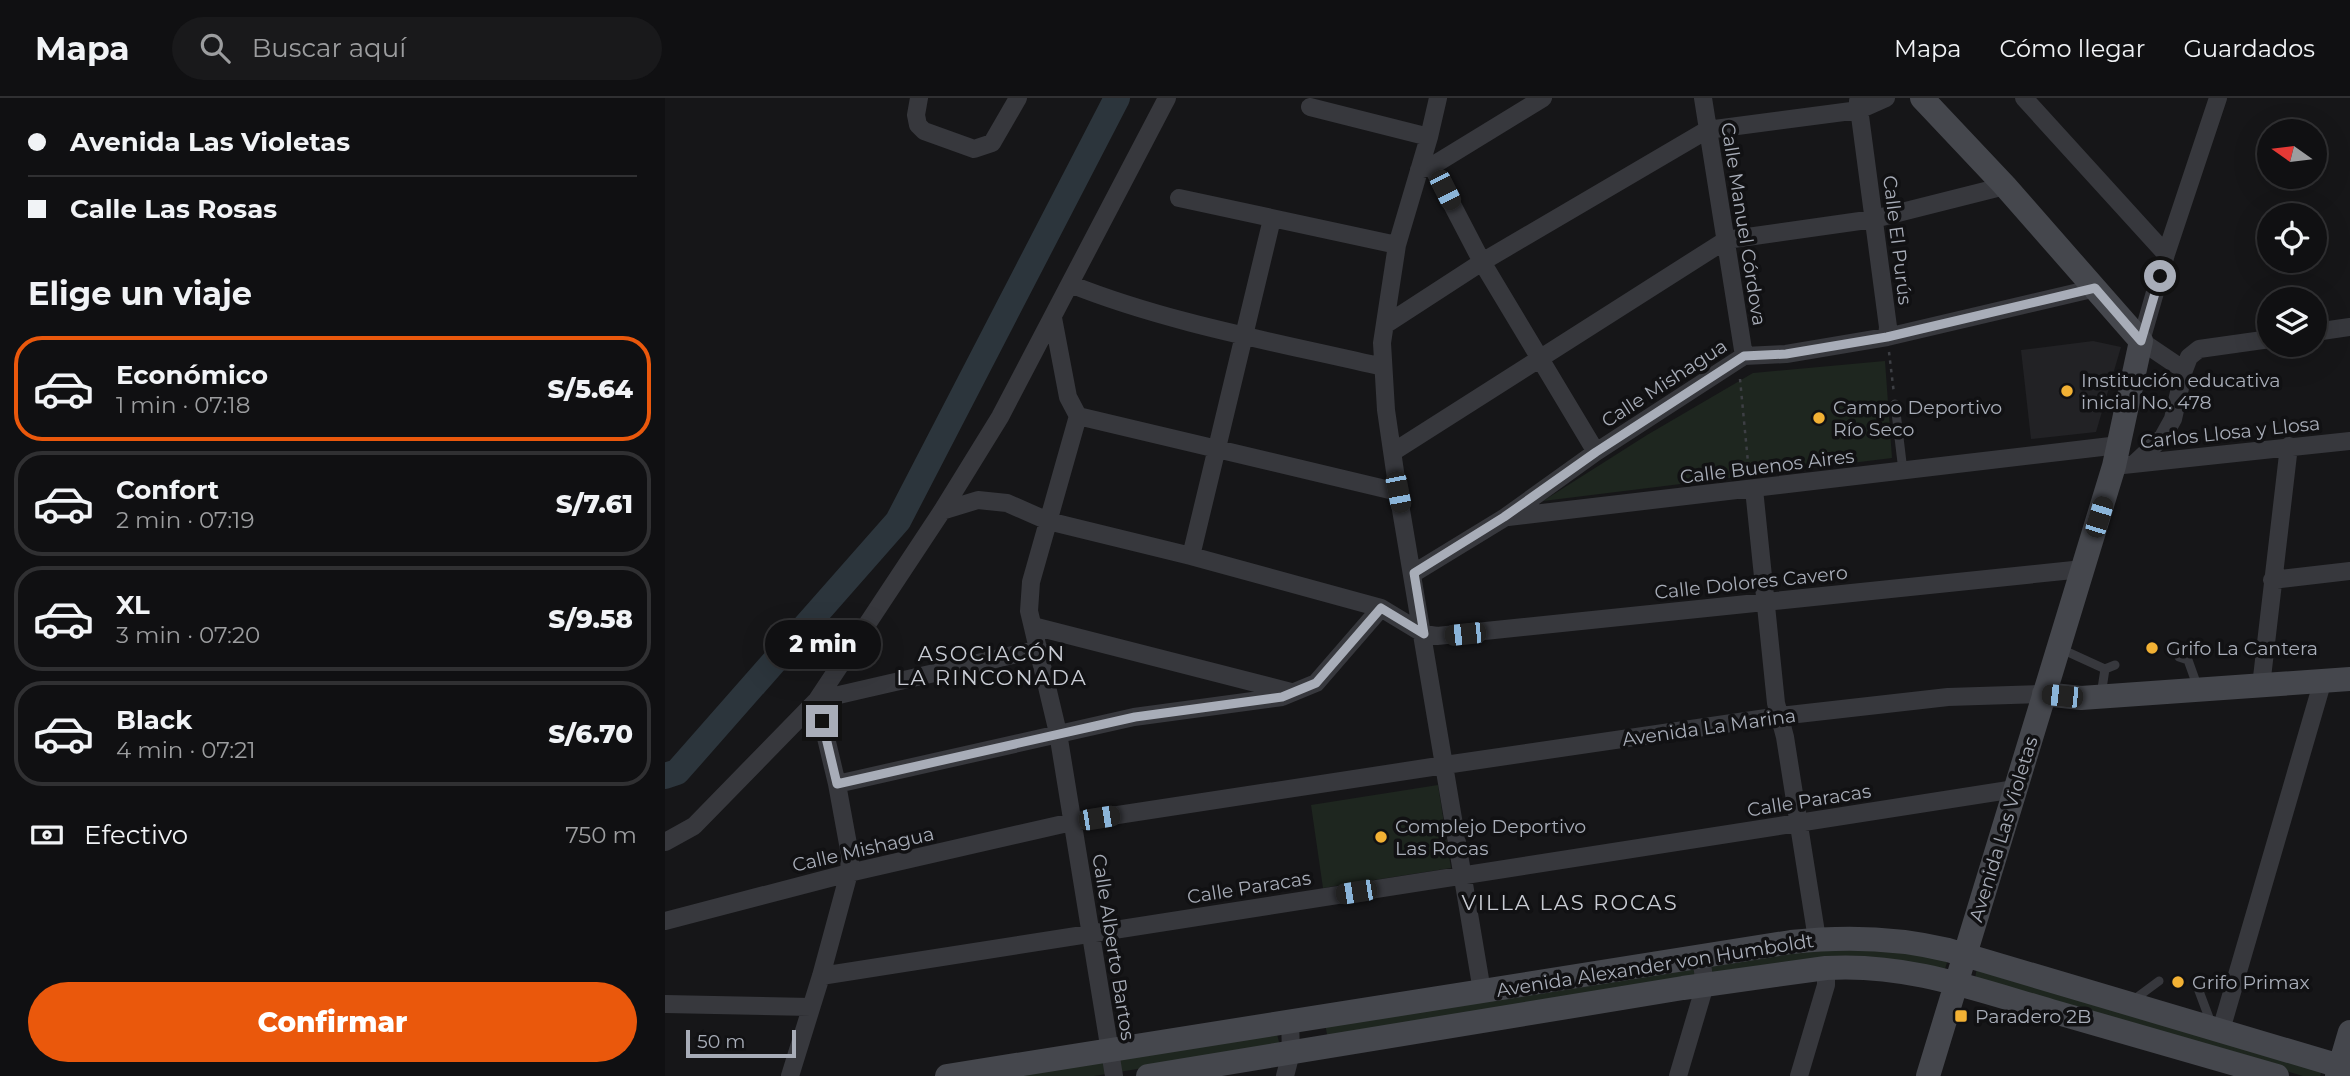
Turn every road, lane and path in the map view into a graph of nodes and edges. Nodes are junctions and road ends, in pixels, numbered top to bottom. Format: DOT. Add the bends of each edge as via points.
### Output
graph roads {
  1 [pos="919,98"];
  2 [pos="1018,98"];
  3 [pos="1167,98"];
  4 [pos="1438,98"];
  5 [pos="1543,98"];
  6 [pos="1703,98"];
  7 [pos="1887,98"];
  8 [pos="1922,98"];
  9 [pos="2024,98"];
  10 [pos="2218,98"];
  11 [pos="1859,104"];
  12 [pos="1310,107"];
  13 [pos="1707,130"];
  14 [pos="1429,137"];
  15 [pos="1426,168"];
  16 [pos="2005,186"];
  17 [pos="1179,198"];
  18 [pos="1272,219"];
  19 [pos="1874,219"];
  20 [pos="1726,240"];
  21 [pos="1397,245"];
  22 [pos="2166,254"];
  23 [pos="1482,262"];
  24 [pos="1070,284"];
  25 [pos="2095,288"];
  26 [pos="1053,318"];
  27 [pos="1385,325"];
  28 [pos="2350,327"];
  29 [pos="2327,330"];
  30 [pos="1243,335"];
  31 [pos="1887,337"];
  32 [pos="2141,341"];
  33 [pos="2257,341"];
  34 [pos="1744,356"];
  35 [pos="1538,358"];
  36 [pos="1383,367"];
  37 [pos="2184,370"];
  38 [pos="1895,404"];
  39 [pos="1078,416"];
  40 [pos="2350,441"];
  41 [pos="2289,446"];
  42 [pos="1217,447"];
  43 [pos="1393,452"];
  44 [pos="1596,452"];
  45 [pos="2123,458"];
  46 [pos="1903,471"];
  47 [pos="1754,489"];
  48 [pos="1398,492"];
  49 [pos="942,511"];
  50 [pos="1504,517"];
  51 [pos="1048,521"];
  52 [pos="1191,556"];
  53 [pos="2083,569"];
  54 [pos="2350,571"];
  55 [pos="1414,573"];
  56 [pos="2272,580"];
  57 [pos="1766,601"];
  58 [pos="1381,608"];
  59 [pos="1033,626"];
  60 [pos="1424,634"];
  61 [pos="2058,648"];
  62 [pos="1039,649"];
  63 [pos="2179,657"];
  64 [pos="2115,666"];
  65 [pos="2105,669"];
  66 [pos="2350,678"];
  67 [pos="2323,680"];
  68 [pos="2261,686"];
  69 [pos="2199,690"];
  70 [pos="1293,692"];
  71 [pos="2044,694"];
  72 [pos="2101,697"];
  73 [pos="817,700"];
  74 [pos="1780,716"];
  75 [pos="1058,733"];
  76 [pos="1445,765"];
  77 [pos="837,784"];
  78 [pos="2015,789"];
  79 [pos="1072,822"];
  80 [pos="1799,822"];
  81 [pos="665,842"];
  82 [pos="849,873"];
  83 [pos="1463,875"];
  84 [pos="665,921"];
  85 [pos="1089,934"];
  86 [pos="1817,939"];
  87 [pos="1964,954"];
  88 [pos="1700,957"];
  89 [pos="1826,968"];
  90 [pos="821,976"];
  91 [pos="2159,981"];
  92 [pos="1956,983"];
  93 [pos="1705,985"];
  94 [pos="1482,991"];
  95 [pos="2199,991"];
  96 [pos="2130,1003"];
  97 [pos="665,1004"];
  98 [pos="811,1007"];
  99 [pos="1290,1021"];
  100 [pos="2217,1029"];
  101 [pos="2350,1032"];
  102 [pos="1110,1050"];
  103 [pos="1288,1064"];
  104 [pos="2342,1070"];
  105 [pos="1163,1075"];
  106 [pos="790,1076"];
  107 [pos="947,1076"];
  108 [pos="1114,1076"];
  109 [pos="1678,1076"];
  110 [pos="1799,1076"];
  111 [pos="1928,1076"];
  112 [pos="2277,1076"];
  1 -- 2 [label="street" via="916,115 924,131 974,149 992,144"];
  3 -- 24 [label="street"];
  4 -- 14 [label="street"];
  5 -- 15 [label="street"];
  6 -- 13 [label="street, Calle Manuel Córdova"];
  7 -- 11 [label="street"];
  8 -- 16 [label="main road"];
  9 -- 22 [label="street"];
  10 -- 22 [label="street, Avenida Las Violetas"];
  11 -- 13 [label="street"];
  11 -- 19 [label="street, Calle El Purús"];
  12 -- 14 [label="street"];
  13 -- 20 [label="street, Calle Manuel Córdova"];
  13 -- 23 [label="street"];
  14 -- 15 [label="street"];
  15 -- 21 [label="street"];
  15 -- 23 [label="street"];
  16 -- 19 [label="street"];
  16 -- 25 [label="main road"];
  17 -- 18 [label="street"];
  18 -- 21 [label="street"];
  18 -- 30 [label="street"];
  19 -- 20 [label="street"];
  19 -- 31 [label="street, Calle El Purús"];
  20 -- 34 [label="street, Calle Manuel Córdova"];
  20 -- 35 [label="street"];
  21 -- 27 [label="street"];
  22 -- 32 [label="street, Avenida Las Violetas"];
  23 -- 27 [label="street"];
  23 -- 35 [label="street"];
  24 -- 26 [label="street"];
  24 -- 30 [label="street" via="1111,300"];
  25 -- 31 [label="street, Calle Mishagua"];
  25 -- 32 [label="main road"];
  26 -- 39 [label="street" via="1068,397"];
  26 -- 49 [label="street"];
  27 -- 36 [label="street"];
  28 -- 29 [label="street"];
  30 -- 36 [label="street"];
  30 -- 42 [label="street"];
  31 -- 34 [label="street, Calle Mishagua" via="1786,354"];
  31 -- 38 [label="path"];
  32 -- 37 [label="street"];
  32 -- 45 [label="main road, Avenida Las Violetas"];
  33 -- 37 [label="street" via="2199,349"];
  34 -- 44 [label="street, Calle Mishagua"];
  34 -- 47 [label="path" via="1739,381"];
  35 -- 43 [label="street"];
  35 -- 44 [label="street"];
  36 -- 43 [label="street"];
  37 -- 45 [label="street" via="2173,419 2163,437"];
  38 -- 46 [label="lane"];
  39 -- 42 [label="street"];
  39 -- 51 [label="street, Calle Alberto Bartos"];
  40 -- 41 [label="street, Carlos Llosa y Llosa"];
  41 -- 45 [label="street, Carlos Llosa y Llosa"];
  41 -- 56 [label="street"];
  42 -- 48 [label="street"];
  42 -- 52 [label="street"];
  43 -- 48 [label="street"];
  44 -- 50 [label="street, Calle Mishagua"];
  45 -- 46 [label="street, Calle Buenos Aires"];
  45 -- 53 [label="main road, Avenida Las Violetas"];
  46 -- 47 [label="street, Calle Buenos Aires"];
  47 -- 50 [label="street, Calle Buenos Aires"];
  47 -- 57 [label="street"];
  48 -- 55 [label="street"];
  49 -- 51 [label="street" via="978,500 1007,503"];
  49 -- 73 [label="street"];
  50 -- 55 [label="street, Calle Mishagua"];
  51 -- 52 [label="street"];
  51 -- 59 [label="street, Calle Alberto Bartos" via="1031,582"];
  52 -- 58 [label="street"];
  53 -- 57 [label="street, Calle Dolores Cavero"];
  53 -- 61 [label="main road, Avenida Las Violetas"];
  54 -- 56 [label="street"];
  55 -- 60 [label="street"];
  56 -- 68 [label="street"];
  57 -- 60 [label="street, Calle Dolores Cavero"];
  57 -- 74 [label="street"];
  58 -- 60 [label="street"];
  58 -- 70 [label="street" via="1316,683"];
  59 -- 62 [label="street, Calle Alberto Bartos"];
  59 -- 70 [label="street"];
  60 -- 76 [label="street"];
  61 -- 65 [label="lane"];
  61 -- 71 [label="main road, Avenida Las Violetas"];
  62 -- 73 [label="street"];
  62 -- 75 [label="street, Calle Alberto Bartos"];
  63 -- 69 [label="lane" via="2188,660"];
  64 -- 65 [label="lane"];
  65 -- 72 [label="lane"];
  66 -- 67 [label="main road, Avenida La Marina"];
  67 -- 68 [label="main road, Avenida La Marina"];
  67 -- 100 [label="street"];
  68 -- 69 [label="main road, Avenida La Marina"];
  69 -- 72 [label="main road, Avenida La Marina"];
  70 -- 75 [label="street"];
  71 -- 72 [label="main road, Avenida La Marina"];
  71 -- 74 [label="street, Avenida La Marina" via="1948,697"];
  71 -- 78 [label="main road, Avenida Las Violetas"];
  73 -- 77 [label="street"];
  73 -- 81 [label="street" via="694,826"];
  74 -- 76 [label="street, Avenida La Marina"];
  74 -- 80 [label="street"];
  75 -- 77 [label="street"];
  75 -- 79 [label="street, Calle Alberto Bartos"];
  76 -- 79 [label="street, Avenida La Marina"];
  76 -- 83 [label="street"];
  77 -- 82 [label="street" via="848,834"];
  78 -- 80 [label="street, Calle Paracas"];
  78 -- 87 [label="main road, Avenida Las Violetas"];
  79 -- 82 [label="street, Calle Mishagua"];
  79 -- 85 [label="street, Calle Alberto Bartos"];
  80 -- 83 [label="street, Calle Paracas"];
  80 -- 86 [label="street"];
  82 -- 84 [label="street, Calle Mishagua"];
  82 -- 90 [label="street"];
  83 -- 85 [label="street, Calle Paracas"];
  83 -- 94 [label="street"];
  85 -- 90 [label="street, Calle Paracas"];
  85 -- 102 [label="street, Calle Alberto Bartos"];
  86 -- 87 [label="main road, Avenida Alexander von Humboldt" via="1898,939"];
  86 -- 88 [label="main road, Avenida Alexander von Humboldt"];
  87 -- 92 [label="main road, Avenida Las Violetas"];
  87 -- 96 [label="main road, Avenida Alexander von Humboldt"];
  88 -- 93 [label="street"];
  88 -- 94 [label="main road, Avenida Alexander von Humboldt"];
  89 -- 92 [label="main road, Avenida Alexander von Humboldt" via="1894,969"];
  89 -- 93 [label="main road, Avenida Alexander von Humboldt"];
  89 -- 110 [label="street" via="1826,985"];
  90 -- 98 [label="street"];
  91 -- 96 [label="lane"];
  92 -- 111 [label="main road, Avenida Las Violetas"];
  92 -- 112 [label="main road, Avenida Alexander von Humboldt"];
  93 -- 103 [label="main road, Avenida Alexander von Humboldt"];
  93 -- 109 [label="street"];
  94 -- 99 [label="main road, Avenida Alexander von Humboldt"];
  95 -- 100 [label="lane"];
  96 -- 100 [label="main road, Avenida Alexander von Humboldt"];
  97 -- 98 [label="street"];
  98 -- 106 [label="street"];
  99 -- 102 [label="main road, Avenida Alexander von Humboldt"];
  99 -- 103 [label="street"];
  100 -- 104 [label="main road, Avenida Alexander von Humboldt"];
  101 -- 104 [label="main road"];
  102 -- 107 [label="main road, Avenida Alexander von Humboldt"];
  102 -- 108 [label="street, Calle Alberto Bartos"];
  103 -- 105 [label="main road, Avenida Alexander von Humboldt"];
}
